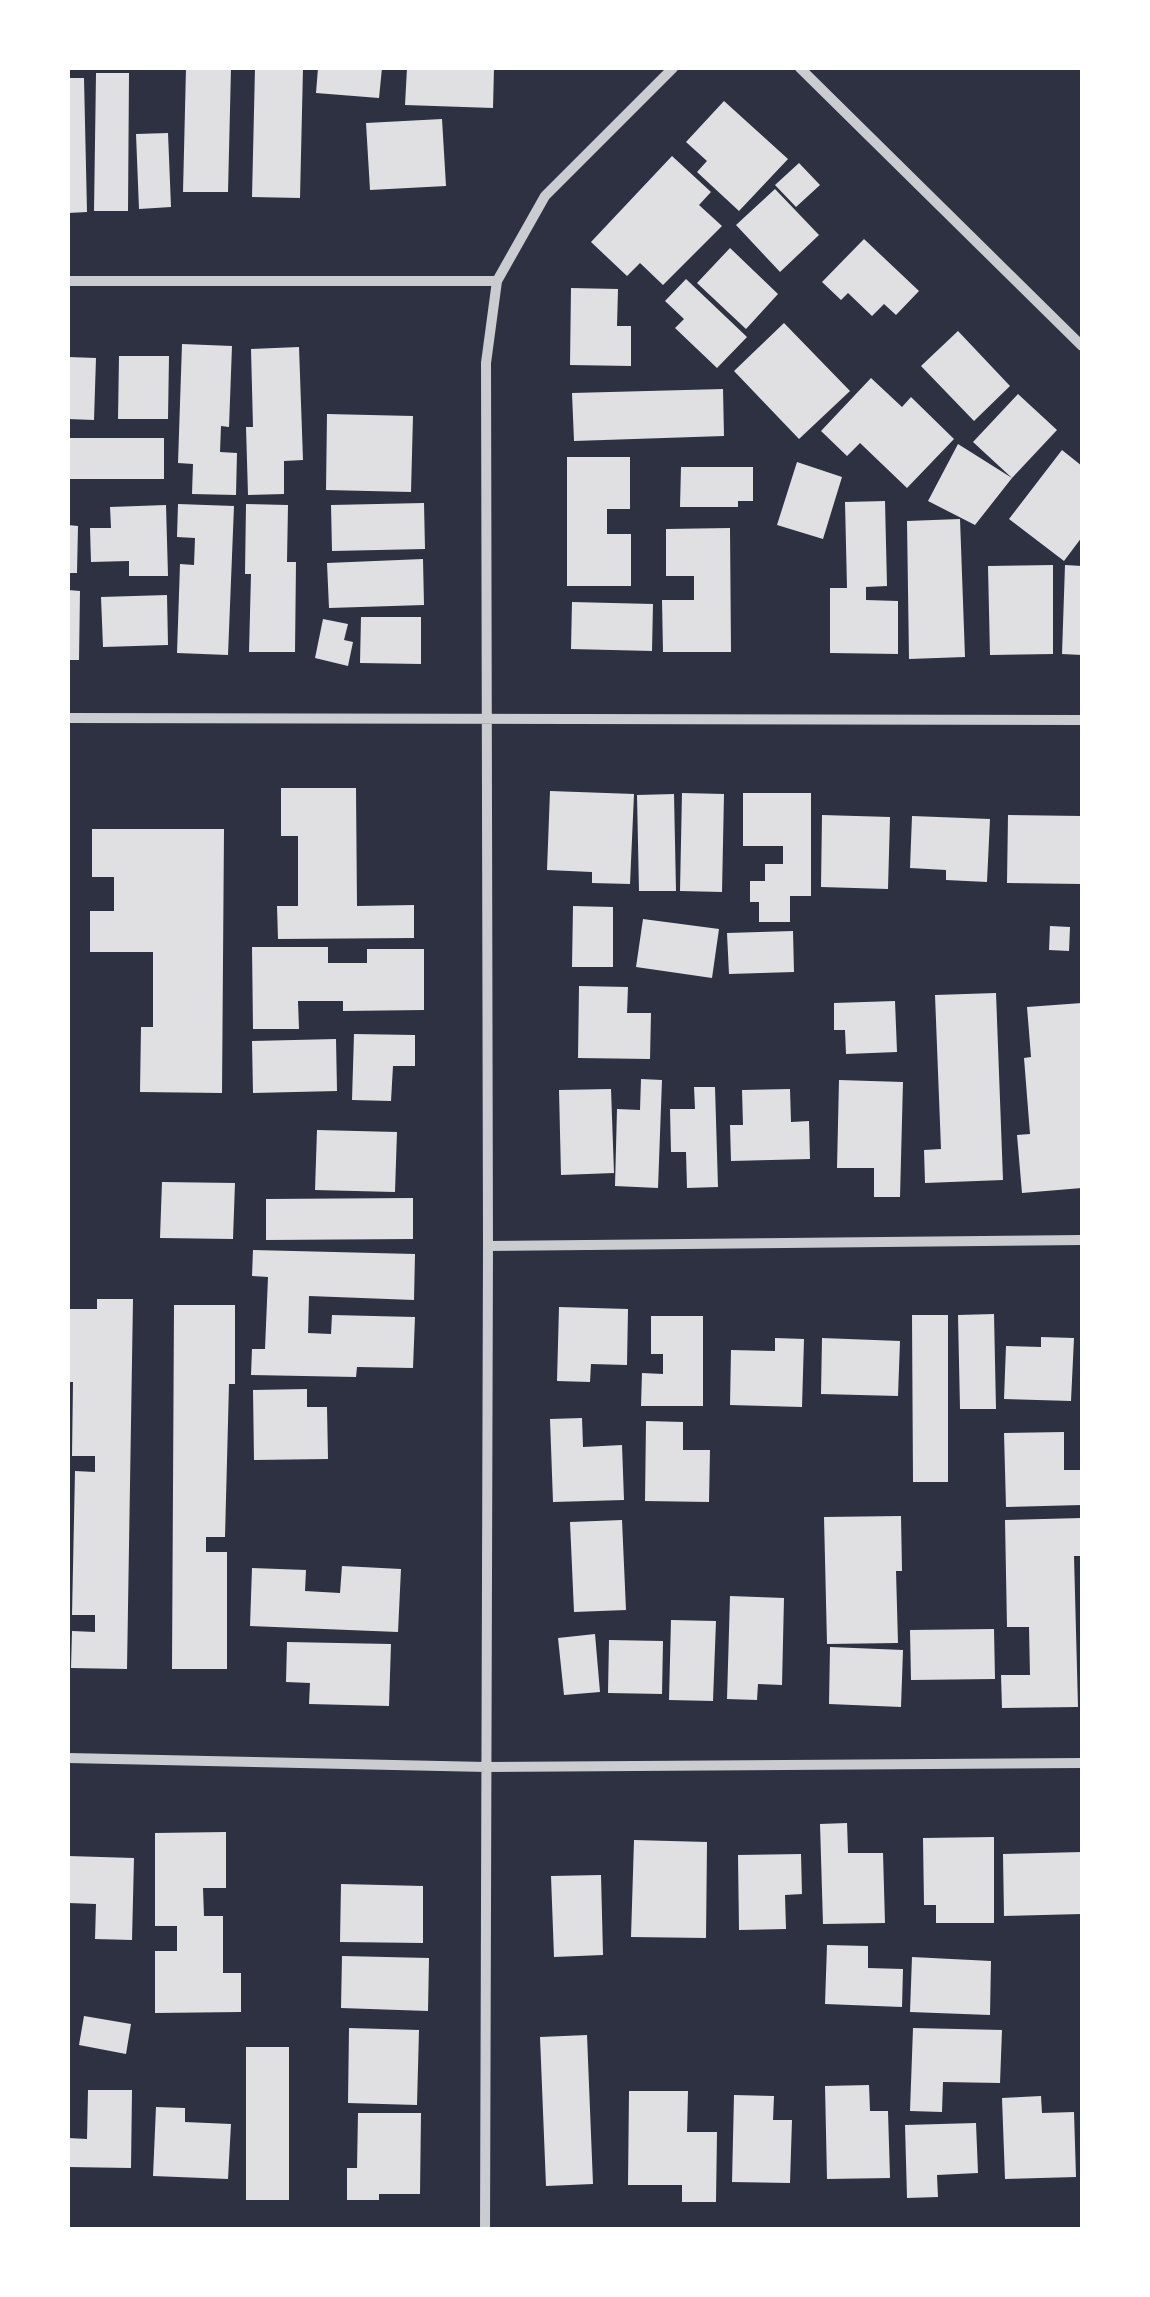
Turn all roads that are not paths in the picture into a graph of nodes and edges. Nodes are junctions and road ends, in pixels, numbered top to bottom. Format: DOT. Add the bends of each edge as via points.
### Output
graph roads {
  1 [pos="673,68"];
  2 [pos="800,68"];
  3 [pos="68,280"];
  4 [pos="497,281"];
  5 [pos="1082,346"];
  6 [pos="68,718"];
  7 [pos="488,719"];
  8 [pos="1082,720"];
  9 [pos="1082,1240"];
  10 [pos="488,1246"];
  11 [pos="68,1758"];
  12 [pos="1082,1762"];
  13 [pos="487,1767"];
  14 [pos="484,2230"];
  1 -- 4 [label="street" via="545,196"];
  2 -- 5 [label="street"];
  3 -- 4 [label="street"];
  4 -- 7 [label="street" via="486,363"];
  6 -- 7 [label="street"];
  7 -- 8 [label="street"];
  7 -- 10 [label="street"];
  9 -- 10 [label="street"];
  10 -- 13 [label="street"];
  11 -- 13 [label="street"];
  12 -- 13 [label="street"];
  13 -- 14 [label="street"];
}
